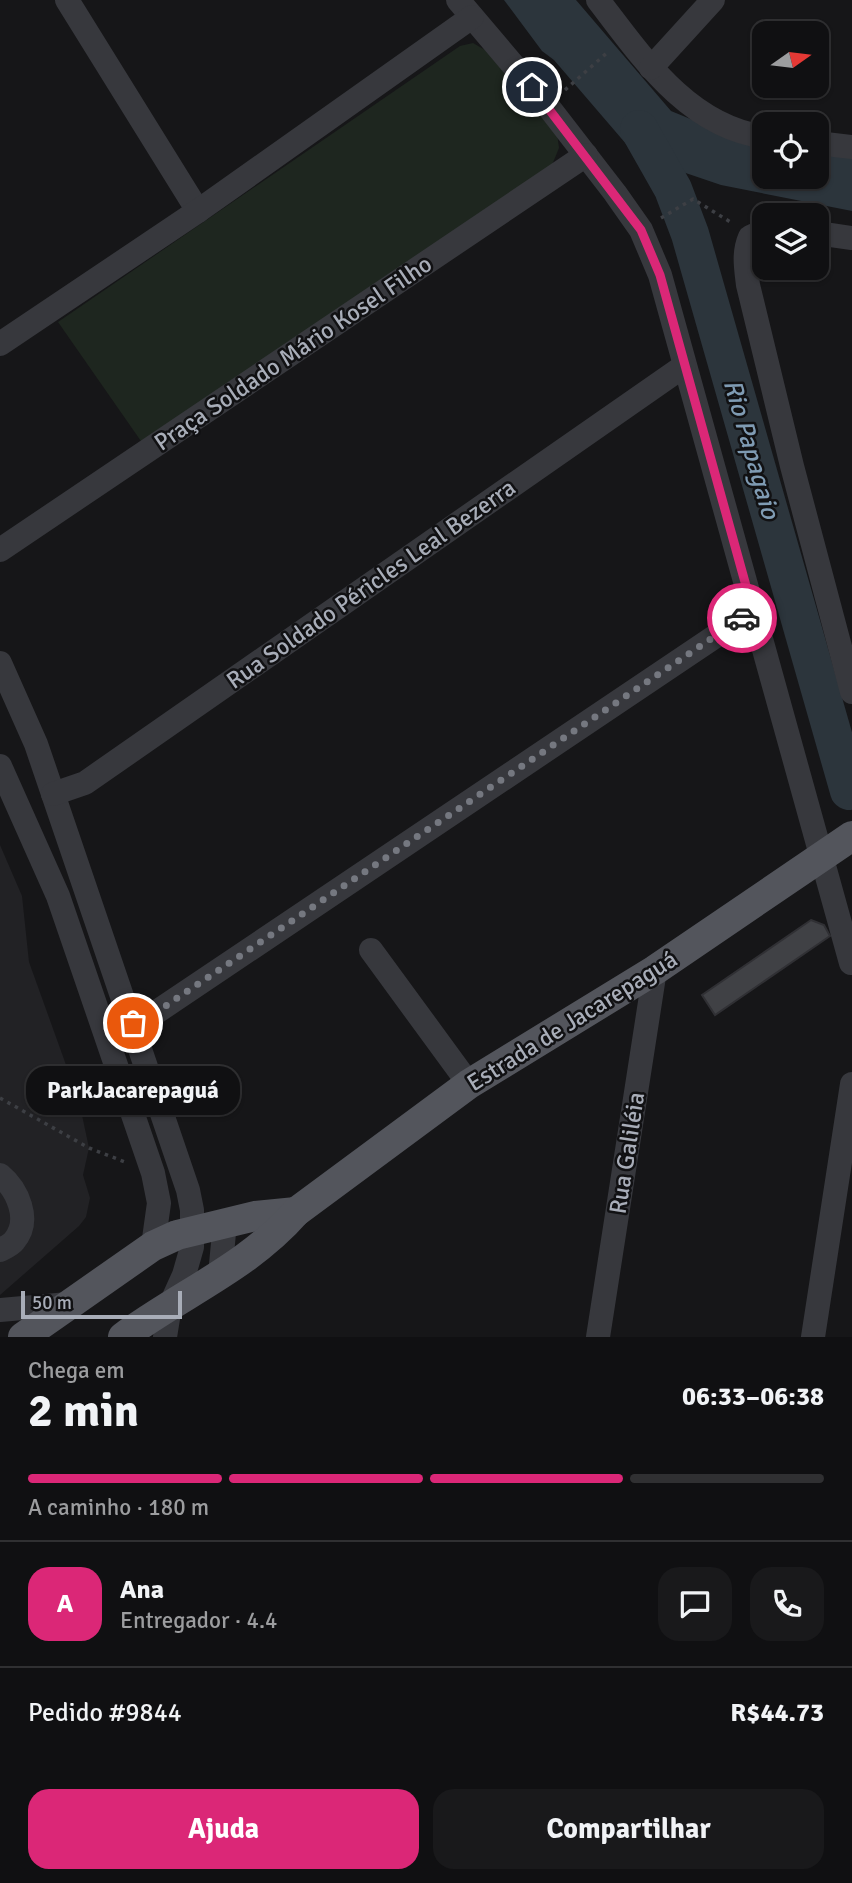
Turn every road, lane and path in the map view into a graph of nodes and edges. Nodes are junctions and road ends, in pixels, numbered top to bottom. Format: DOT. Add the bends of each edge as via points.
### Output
graph roads {
  1 [pos="67,0"];
  2 [pos="598,0"];
  3 [pos="713,0"];
  4 [pos="465,8"];
  5 [pos="618,42"];
  6 [pos="651,68"];
  7 [pos="571,86"];
  8 [pos="752,133"];
  9 [pos="829,144"];
  10 [pos="852,147"];
  11 [pos="586,155"];
  12 [pos="198,211"];
  13 [pos="663,216"];
  14 [pos="724,217"];
  15 [pos="829,234"];
  16 [pos="852,237"];
  17 [pos="752,244"];
  18 [pos="0,344"];
  19 [pos="684,366"];
  20 [pos="0,550"];
  21 [pos="753,611"];
  22 [pos="0,663"];
  23 [pos="852,692"];
  24 [pos="0,766"];
  25 [pos="53,794"];
  26 [pos="852,836"];
  27 [pos="822,858"];
  28 [pos="371,950"];
  29 [pos="851,963"];
  30 [pos="655,970"];
  31 [pos="133,1023"];
  32 [pos="469,1084"];
  33 [pos="852,1084"];
  34 [pos="0,1098"];
  35 [pos="153,1173"];
  36 [pos="4,1186"];
  37 [pos="296,1212"];
  38 [pos="225,1223"];
  39 [pos="193,1230"];
  40 [pos="153,1246"];
  41 [pos="0,1250"];
  42 [pos="220,1275"];
  43 [pos="68,1304"];
  44 [pos="170,1306"];
  45 [pos="0,1310"];
  46 [pos="23,1337"];
  47 [pos="123,1337"];
  48 [pos="165,1337"];
  49 [pos="598,1337"];
  50 [pos="813,1337"];
  1 -- 12 [label="street"];
  2 -- 6 [label="street"];
  3 -- 6 [label="street"];
  4 -- 11 [label="street"];
  4 -- 12 [label="street"];
  5 -- 7 [label="path"];
  6 -- 8 [label="street" via="699,112"];
  9 -- 10 [label="street"];
  11 -- 19 [label="street" via="641,230 660,275"];
  11 -- 20 [label="street, Praça Soldado Mário Kosel Filho"];
  12 -- 18 [label="street"];
  13 -- 14 [label="path" via="693,199"];
  15 -- 16 [label="street"];
  17 -- 23 [label="street" via="745,260 748,285"];
  19 -- 21 [label="street"];
  19 -- 25 [label="street, Rua Soldado Péricles Leal Bezerra" via="85,783"];
  21 -- 27 [label="street"];
  21 -- 31 [label="street" via="158,1011"];
  22 -- 25 [label="street"];
  24 -- 35 [label="street" via="58,896"];
  25 -- 31 [label="street"];
  26 -- 27 [label="main road, Estrada de Jacarepaguá"];
  27 -- 29 [label="street"];
  27 -- 30 [label="main road, Estrada de Jacarepaguá"];
  28 -- 32 [label="street"];
  30 -- 32 [label="main road, Estrada de Jacarepaguá"];
  30 -- 49 [label="street, Rua Galiléia"];
  31 -- 39 [label="street" via="188,1191"];
  32 -- 37 [label="main road, Estrada de Jacarepaguá"];
  33 -- 50 [label="street"];
  34 -- 35 [label="path" via="89,1148"];
  35 -- 40 [label="street" via="159,1203"];
  36 -- 41 [label="street" via="18,1197 21,1219 14,1241"];
  37 -- 38 [label="main road, Estrada de Jacarepaguá"];
  37 -- 42 [label="main road, Estrada de Jacarepaguá" via="275,1236"];
  38 -- 39 [label="main road, Estrada de Jacarepaguá"];
  38 -- 42 [label="street"];
  39 -- 40 [label="main road, Estrada de Jacarepaguá"];
  39 -- 44 [label="street" via="188,1264"];
  40 -- 43 [label="main road, Estrada de Jacarepaguá"];
  42 -- 44 [label="main road, Estrada de Jacarepaguá"];
  43 -- 45 [label="street"];
  43 -- 46 [label="main road, Estrada de Jacarepaguá"];
  44 -- 47 [label="main road, Estrada de Jacarepaguá"];
  44 -- 48 [label="street"];
}
